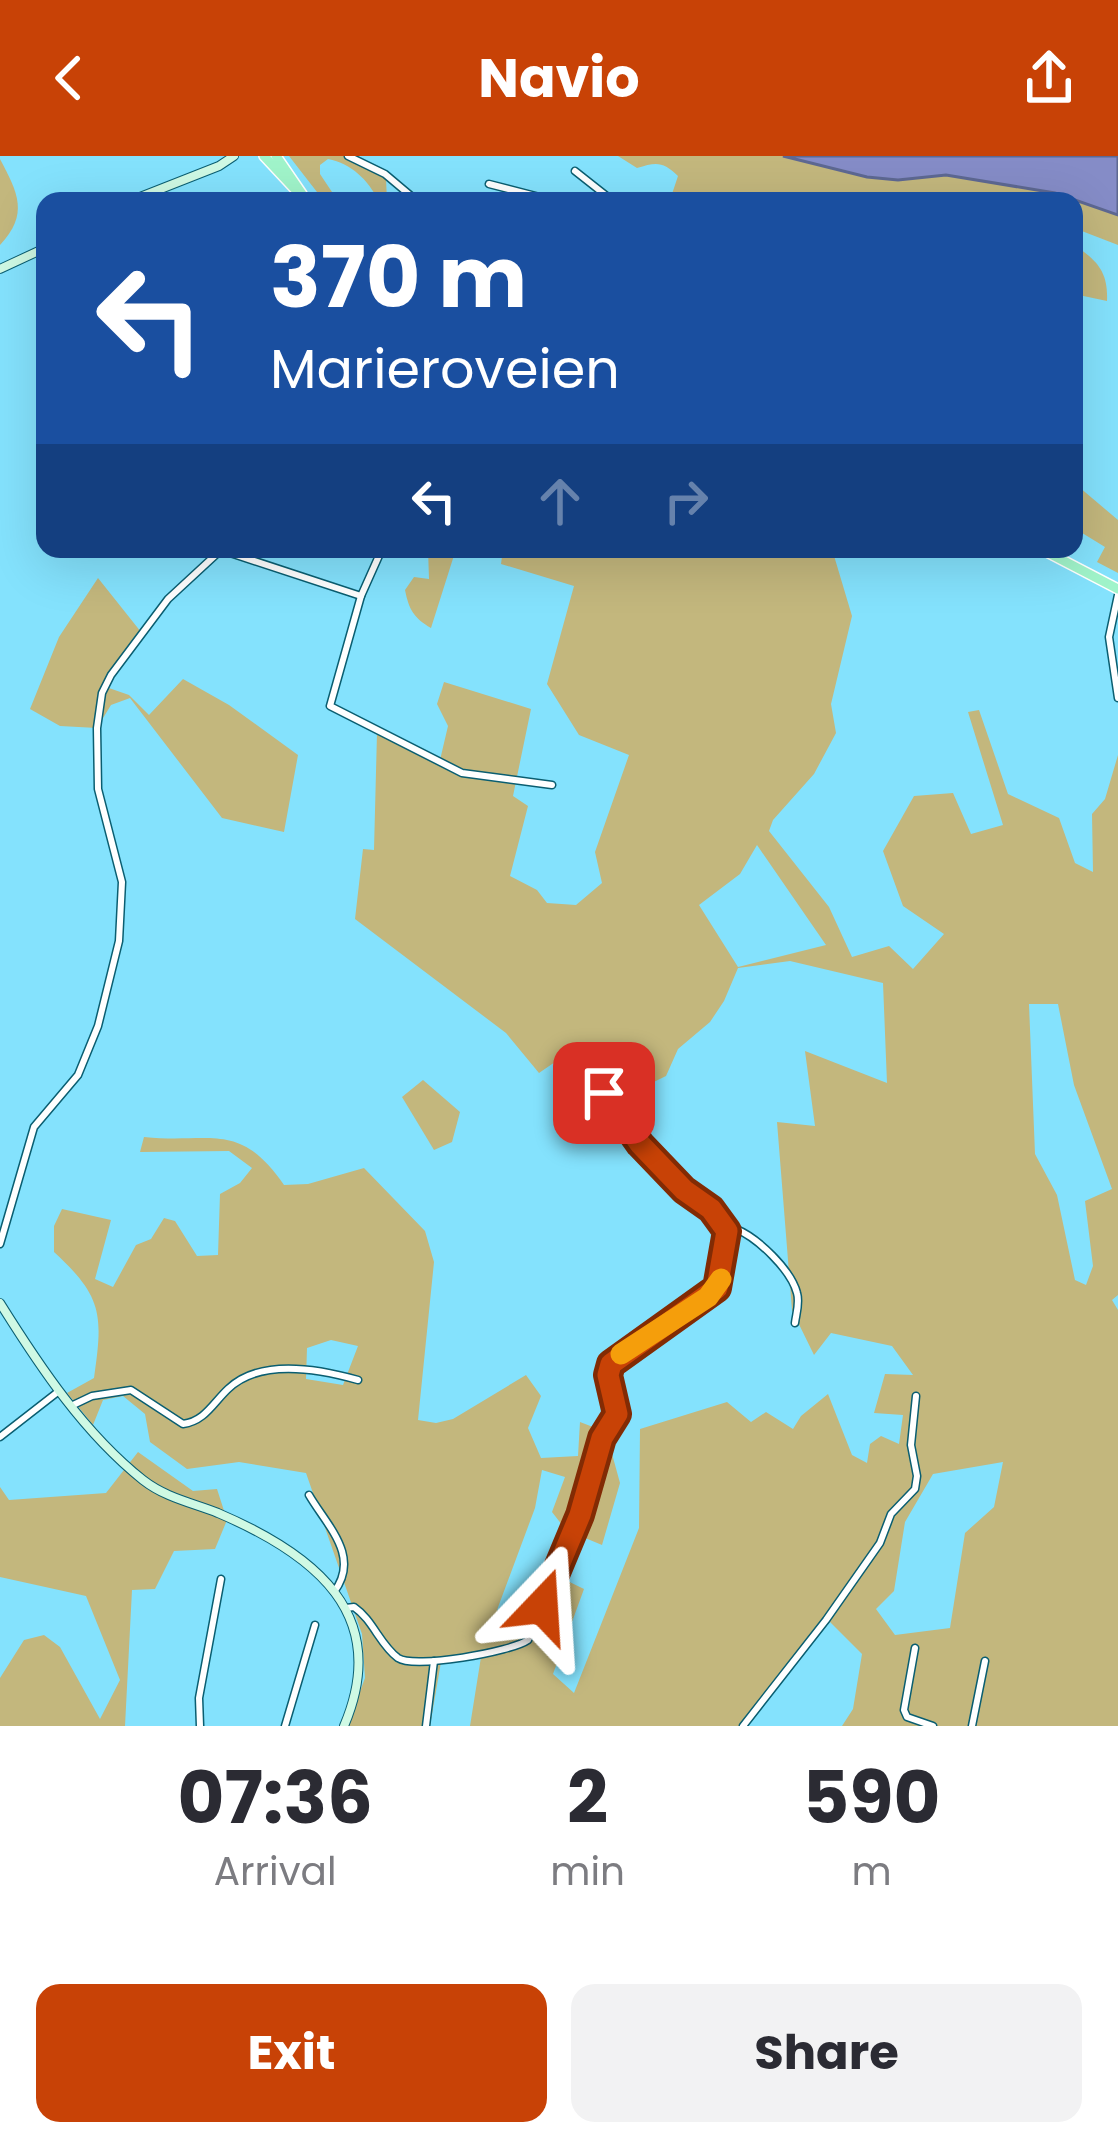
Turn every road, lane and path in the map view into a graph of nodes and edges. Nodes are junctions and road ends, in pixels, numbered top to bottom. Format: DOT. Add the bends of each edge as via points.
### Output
graph roads {
  1 [pos="234,156"];
  2 [pos="263,156"];
  3 [pos="276,156"];
  4 [pos="348,156"];
  5 [pos="575,171"];
  6 [pos="489,184"];
  7 [pos="153,192"];
  8 [pos="298,192"];
  9 [pos="301,192"];
  10 [pos="406,192"];
  11 [pos="520,192"];
  12 [pos="602,192"];
  13 [pos="36,252"];
  14 [pos="0,269"];
  15 [pos="212,558"];
  16 [pos="246,558"];
  17 [pos="378,558"];
  18 [pos="1057,558"];
  19 [pos="1118,592"];
  20 [pos="362,596"];
  21 [pos="1118,698"];
  22 [pos="552,785"];
  23 [pos="604,1093"];
  24 [pos="727,1231"];
  25 [pos="0,1244"];
  26 [pos="0,1303"];
  27 [pos="795,1323"];
  28 [pos="358,1380"];
  29 [pos="59,1391"];
  30 [pos="916,1396"];
  31 [pos="71,1406"];
  32 [pos="0,1437"];
  33 [pos="309,1495"];
  34 [pos="221,1579"];
  35 [pos="334,1592"];
  36 [pos="346,1608"];
  37 [pos="315,1625"];
  38 [pos="915,1648"];
  39 [pos="434,1661"];
  40 [pos="985,1661"];
  41 [pos="200,1726"];
  42 [pos="285,1726"];
  43 [pos="344,1726"];
  44 [pos="426,1726"];
  45 [pos="743,1726"];
  46 [pos="933,1726"];
  47 [pos="972,1726"];
  1 -- 7 [label="main road"];
  2 -- 8 [label="main road"];
  3 -- 9 [label="main road"];
  4 -- 10 [label="street"];
  5 -- 12 [label="street"];
  6 -- 11 [label="street"];
  13 -- 14 [label="main road"];
  15 -- 25 [label="street" via="168,599 111,675 99,706 98,789 122,882 118,941 98,1025 77,1075 34,1126"];
  16 -- 20 [label="street"];
  17 -- 20 [label="street"];
  18 -- 19 [label="main road"];
  19 -- 21 [label="street" via="1109,637"];
  20 -- 22 [label="street" via="329,698 333,710 462,773"];
  23 -- 24 [label="street" via="640,1144"];
  24 -- 27 [label="street" via="755,1239 788,1277 798,1295"];
  24 -- 39 [label="street" via="717,1288 611,1364 617,1416 602,1438 531,1637 497,1654"];
  26 -- 29 [label="main road"];
  28 -- 31 [label="street" via="250,1373 183,1424 131,1390"];
  29 -- 31 [label="main road"];
  29 -- 32 [label="street"];
  30 -- 45 [label="street" via="915,1489"];
  31 -- 35 [label="main road" via="149,1485 244,1526"];
  33 -- 35 [label="street" via="345,1557"];
  34 -- 41 [label="street"];
  35 -- 36 [label="main road"];
  36 -- 39 [label="street" via="362,1612 400,1660"];
  36 -- 43 [label="main road" via="361,1664"];
  37 -- 42 [label="street"];
  38 -- 46 [label="street" via="904,1710"];
  39 -- 44 [label="street"];
  40 -- 47 [label="street"];
}
